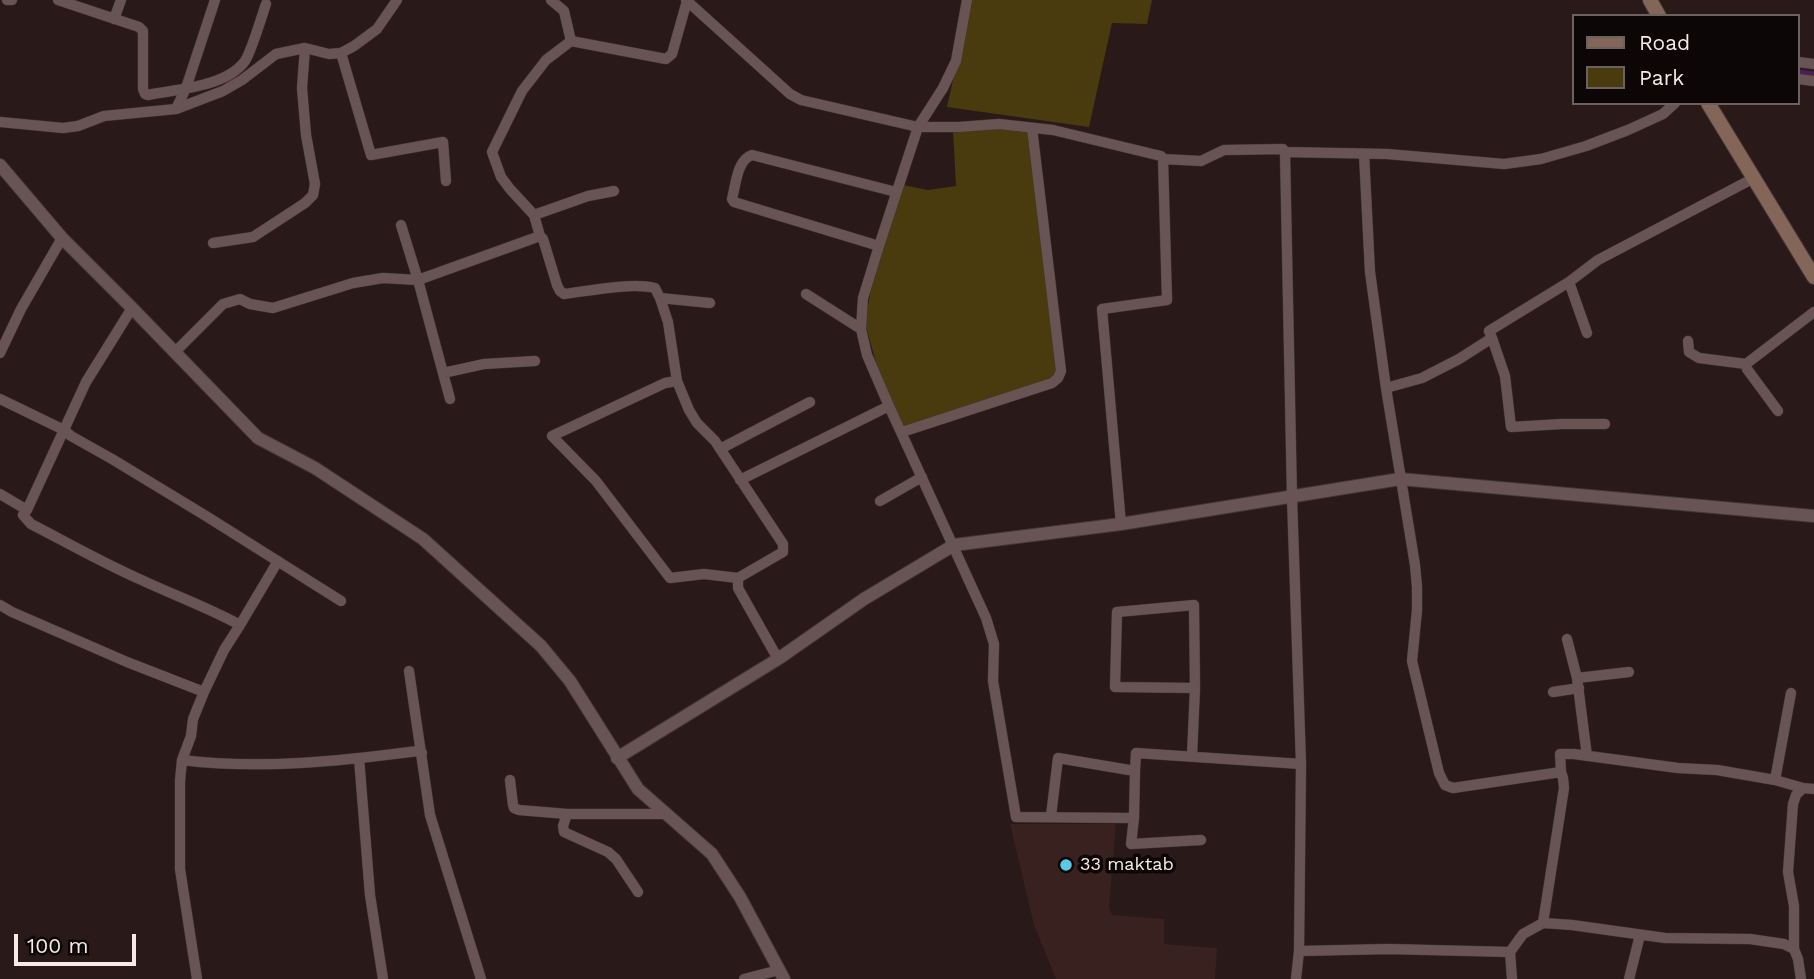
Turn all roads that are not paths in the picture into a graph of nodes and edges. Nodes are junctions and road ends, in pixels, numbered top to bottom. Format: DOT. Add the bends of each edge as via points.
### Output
graph roads {
  1 [pos="7,0"];
  2 [pos="12,0"];
  3 [pos="58,0"];
  4 [pos="121,0"];
  5 [pos="215,0"];
  6 [pos="397,0"];
  7 [pos="551,0"];
  8 [pos="967,0"];
  9 [pos="687,1"];
  10 [pos="266,4"];
  11 [pos="114,19"];
  12 [pos="571,41"];
  13 [pos="305,48"];
  14 [pos="341,53"];
  15 [pos="186,88"];
  16 [pos="1673,105"];
  17 [pos="1709,105"];
  18 [pos="176,109"];
  19 [pos="0,122"];
  20 [pos="918,127"];
  21 [pos="1032,128"];
  22 [pos="1285,152"];
  23 [pos="1364,154"];
  24 [pos="1163,159"];
  25 [pos="0,165"];
  26 [pos="1754,178"];
  27 [pos="446,181"];
  28 [pos="614,191"];
  29 [pos="896,192"];
  30 [pos="534,215"];
  31 [pos="401,226"];
  32 [pos="540,236"];
  33 [pos="62,238"];
  34 [pos="213,243"];
  35 [pos="879,246"];
  36 [pos="1814,278"];
  37 [pos="418,280"];
  38 [pos="1569,282"];
  39 [pos="806,294"];
  40 [pos="660,298"];
  41 [pos="710,303"];
  42 [pos="132,308"];
  43 [pos="1814,312"];
  44 [pos="861,329"];
  45 [pos="1587,333"];
  46 [pos="1492,338"];
  47 [pos="1688,341"];
  48 [pos="175,352"];
  49 [pos="0,353"];
  50 [pos="535,361"];
  51 [pos="1746,364"];
  52 [pos="443,373"];
  53 [pos="677,381"];
  54 [pos="1386,388"];
  55 [pos="0,399"];
  56 [pos="450,399"];
  57 [pos="810,401"];
  58 [pos="889,406"];
  59 [pos="1778,411"];
  60 [pos="1605,424"];
  61 [pos="64,430"];
  62 [pos="902,432"];
  63 [pos="720,449"];
  64 [pos="922,477"];
  65 [pos="1400,479"];
  66 [pos="740,480"];
  67 [pos="0,494"];
  68 [pos="1292,498"];
  69 [pos="880,501"];
  70 [pos="27,510"];
  71 [pos="1814,516"];
  72 [pos="1121,524"];
  73 [pos="954,545"];
  74 [pos="278,561"];
  75 [pos="738,578"];
  76 [pos="341,601"];
  77 [pos="0,605"];
  78 [pos="240,625"];
  79 [pos="1567,639"];
  80 [pos="778,659"];
  81 [pos="409,671"];
  82 [pos="1629,672"];
  83 [pos="1578,683"];
  84 [pos="1195,688"];
  85 [pos="204,692"];
  86 [pos="1553,692"];
  87 [pos="1791,693"];
  88 [pos="422,753"];
  89 [pos="1192,756"];
  90 [pos="1587,756"];
  91 [pos="359,758"];
  92 [pos="618,758"];
  93 [pos="182,760"];
  94 [pos="1301,764"];
  95 [pos="1135,771"];
  96 [pos="1561,772"];
  97 [pos="510,780"];
  98 [pos="1776,780"];
  99 [pos="1809,789"];
  100 [pos="567,814"];
  101 [pos="666,814"];
  102 [pos="1051,816"];
  103 [pos="1134,818"];
  104 [pos="1201,840"];
  105 [pos="638,892"];
  106 [pos="1543,923"];
  107 [pos="1640,934"];
  108 [pos="1794,949"];
  109 [pos="1299,951"];
  110 [pos="1510,952"];
  111 [pos="782,975"];
  112 [pos="197,979"];
  113 [pos="383,979"];
  114 [pos="481,979"];
  115 [pos="744,979"];
  116 [pos="1296,979"];
  117 [pos="1512,979"];
  118 [pos="1629,979"];
  119 [pos="1801,979"];
  1 -- 2 [label="street"];
  3 -- 11 [label="street"];
  4 -- 11 [label="street"];
  5 -- 15 [label="street"];
  6 -- 14 [label="street" via="377,29"];
  7 -- 12 [label="street" via="564,10"];
  8 -- 20 [label="street" via="956,61"];
  9 -- 12 [label="street" via="672,54 666,59"];
  9 -- 20 [label="street" via="790,94"];
  10 -- 15 [label="street" via="246,59 218,80"];
  11 -- 15 [label="street" via="142,31 145,94"];
  12 -- 30 [label="street" via="546,60 522,91 492,152 501,177"];
  13 -- 14 [label="street"];
  13 -- 18 [label="street" via="276,54 223,91"];
  13 -- 34 [label="street" via="302,88 313,195 253,237"];
  14 -- 27 [label="street" via="371,155 443,142"];
  15 -- 18 [label="street"];
  16 -- 23 [label="street" via="1628,130 1541,159 1504,164"];
  17 -- 26 [label="main road"];
  18 -- 19 [label="street" via="104,116 63,128"];
  20 -- 21 [label="street" via="999,124"];
  20 -- 29 [label="street"];
  21 -- 24 [label="street"];
  21 -- 62 [label="street" via="1061,371 1052,383"];
  22 -- 23 [label="street"];
  22 -- 24 [label="street" via="1224,150 1201,161"];
  22 -- 68 [label="street"];
  23 -- 54 [label="street" via="1370,272"];
  24 -- 72 [label="street" via="1167,300 1102,309"];
  25 -- 33 [label="street"];
  26 -- 36 [label="main road"];
  26 -- 38 [label="street" via="1598,260"];
  28 -- 30 [label="street"];
  29 -- 35 [label="street"];
  29 -- 35 [label="street" via="752,155 741,163 734,202"];
  30 -- 32 [label="street"];
  31 -- 37 [label="street"];
  32 -- 37 [label="street"];
  32 -- 40 [label="street" via="564,294 650,286"];
  33 -- 42 [label="street"];
  33 -- 49 [label="street"];
  35 -- 44 [label="street" via="863,298"];
  37 -- 48 [label="street" via="383,278 353,283 272,309 240,299 223,304"];
  37 -- 52 [label="street"];
  38 -- 45 [label="street"];
  38 -- 46 [label="street" via="1489,331"];
  39 -- 44 [label="street"];
  40 -- 41 [label="street"];
  40 -- 53 [label="street"];
  42 -- 48 [label="street"];
  42 -- 61 [label="street" via="86,382"];
  43 -- 51 [label="street"];
  44 -- 58 [label="street"];
  46 -- 54 [label="street" via="1422,378"];
  46 -- 60 [label="street" via="1505,376 1511,427"];
  47 -- 51 [label="street" via="1689,352 1699,358"];
  48 -- 92 [label="street" via="258,438 315,468 424,539 541,646 570,681"];
  50 -- 52 [label="street" via="484,364"];
  51 -- 59 [label="street"];
  52 -- 56 [label="street"];
  53 -- 63 [label="street" via="697,423"];
  53 -- 75 [label="street" via="552,436 596,481 670,578 704,574"];
  54 -- 65 [label="street"];
  55 -- 61 [label="street"];
  57 -- 63 [label="street"];
  58 -- 62 [label="street"];
  58 -- 66 [label="street"];
  61 -- 70 [label="street"];
  61 -- 74 [label="street"];
  62 -- 64 [label="street"];
  63 -- 66 [label="street"];
  64 -- 69 [label="street"];
  64 -- 73 [label="street"];
  65 -- 68 [label="street"];
  65 -- 71 [label="street"];
  65 -- 96 [label="street" via="1418,587 1412,661 1445,785 1453,788"];
  66 -- 75 [label="street" via="784,549"];
  67 -- 70 [label="street"];
  68 -- 72 [label="street"];
  68 -- 94 [label="street"];
  70 -- 78 [label="street" via="23,515 31,524"];
  72 -- 73 [label="street"];
  73 -- 80 [label="street" via="864,599"];
  73 -- 102 [label="street" via="993,644 993,681 1016,817"];
  74 -- 76 [label="street"];
  74 -- 78 [label="street"];
  75 -- 80 [label="street" via="738,588"];
  77 -- 85 [label="street"];
  78 -- 85 [label="street"];
  79 -- 83 [label="street"];
  80 -- 92 [label="street"];
  81 -- 88 [label="street"];
  82 -- 83 [label="street"];
  83 -- 86 [label="street"];
  83 -- 90 [label="street"];
  84 -- 84 [label="street" via="1194,606 1117,612 1115,687"];
  84 -- 89 [label="street"];
  85 -- 93 [label="street"];
  87 -- 98 [label="street"];
  88 -- 91 [label="street"];
  88 -- 114 [label="street" via="430,815"];
  89 -- 94 [label="street"];
  89 -- 95 [label="street" via="1136,753"];
  90 -- 96 [label="street" via="1560,754"];
  90 -- 98 [label="street"];
  91 -- 93 [label="street" via="235,765"];
  91 -- 113 [label="street" via="370,895"];
  92 -- 101 [label="street" via="638,789"];
  93 -- 112 [label="street" via="180,869"];
  94 -- 109 [label="street"];
  95 -- 102 [label="street" via="1058,758"];
  95 -- 103 [label="street"];
  96 -- 106 [label="street" via="1564,788"];
  97 -- 100 [label="street" via="517,809"];
  98 -- 99 [label="street"];
  99 -- 108 [label="street" via="1796,794 1793,804 1788,872"];
  100 -- 101 [label="street"];
  100 -- 105 [label="street" via="564,832 608,852"];
  101 -- 111 [label="street" via="712,855"];
  102 -- 103 [label="street"];
  103 -- 104 [label="street" via="1131,844"];
  106 -- 107 [label="street"];
  106 -- 110 [label="street" via="1523,934"];
  107 -- 108 [label="street" via="1750,939"];
  107 -- 118 [label="street"];
  108 -- 119 [label="street"];
  109 -- 110 [label="street"];
  109 -- 116 [label="street"];
  110 -- 117 [label="street"];
  111 -- 115 [label="street"];
}
